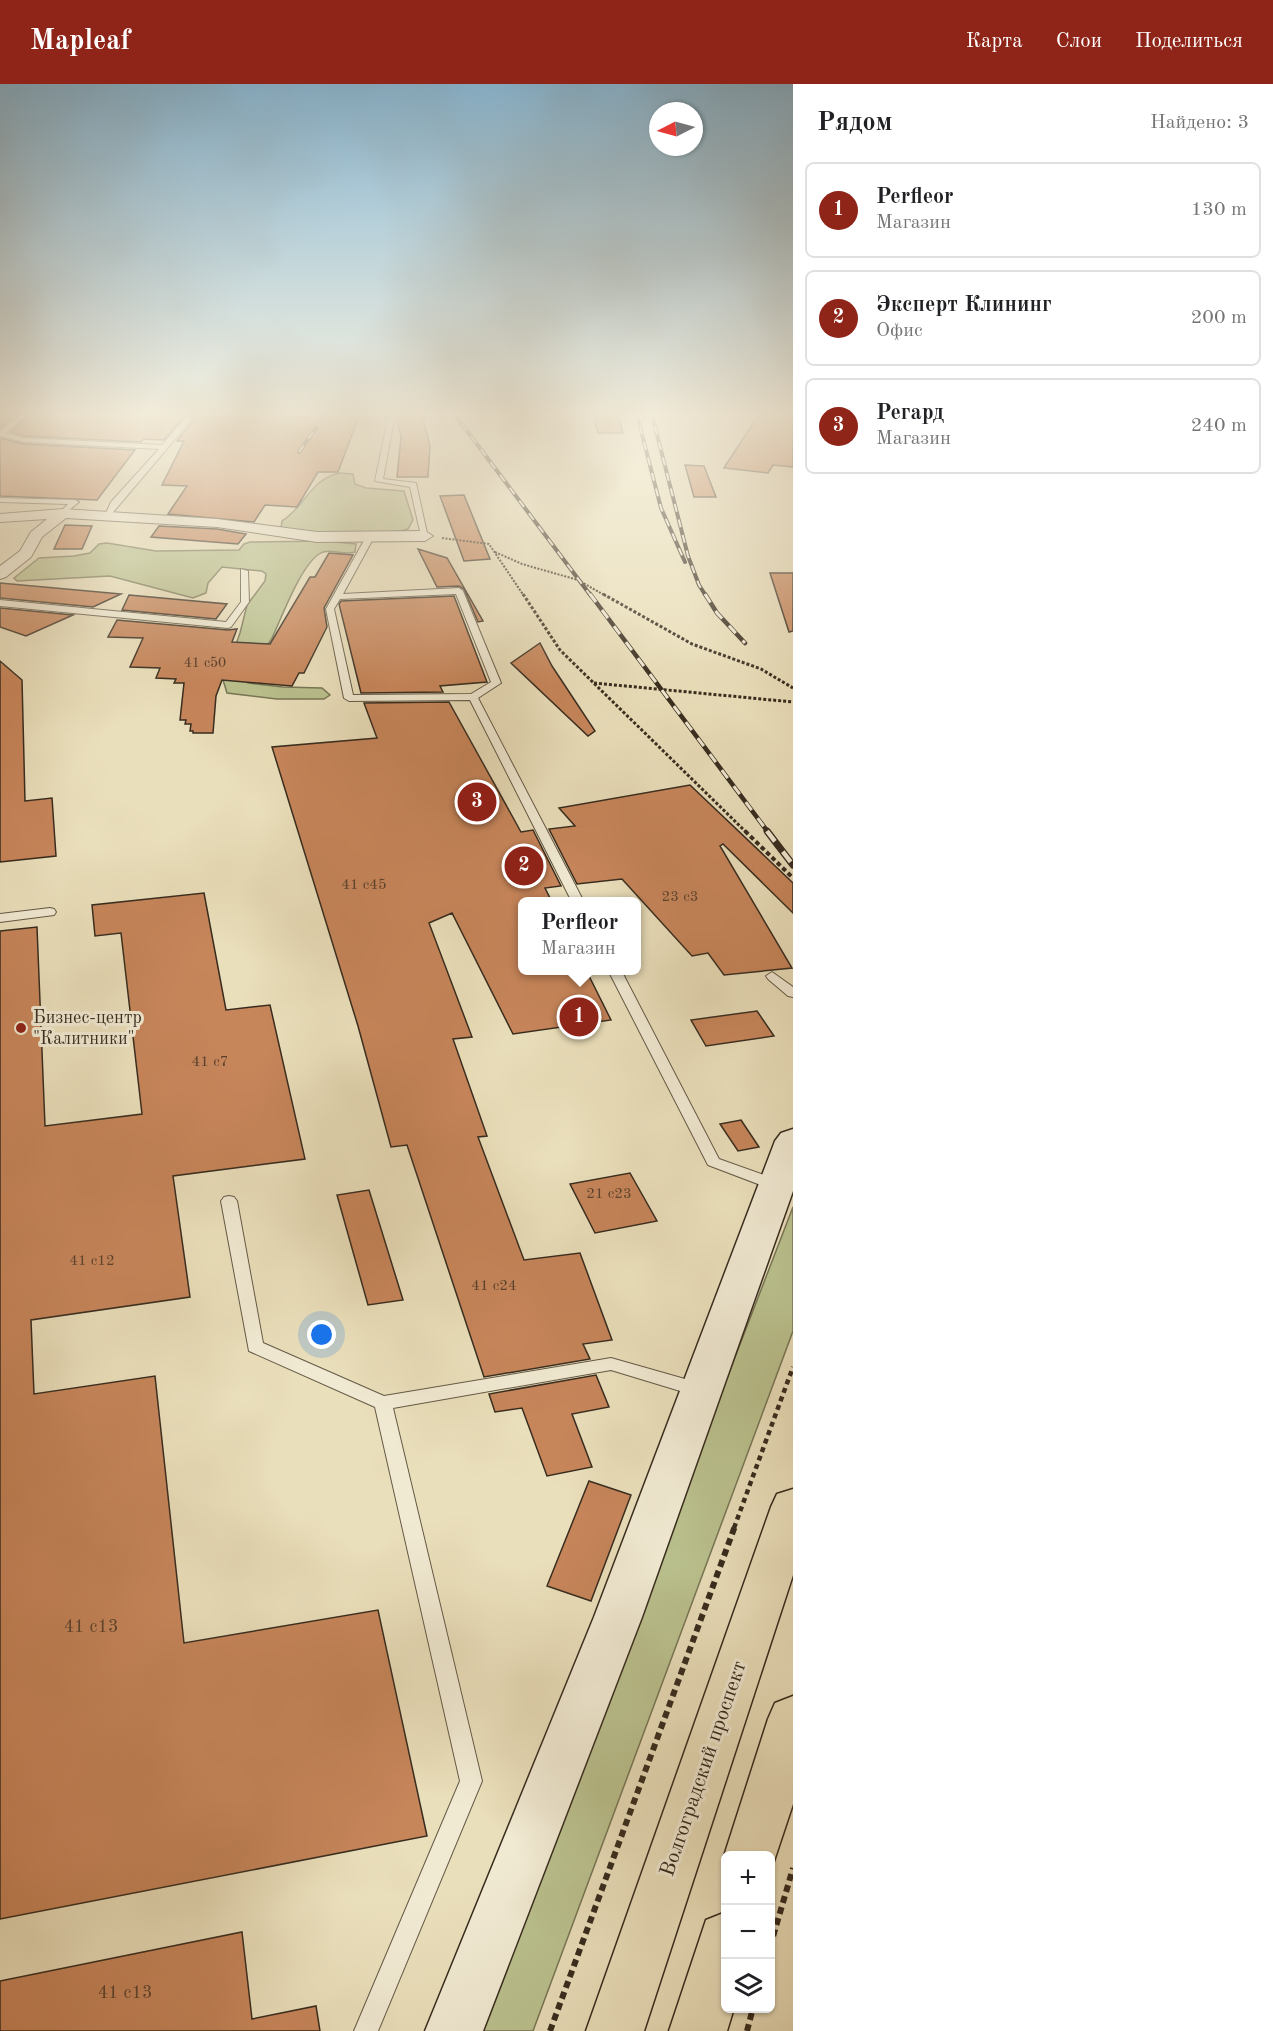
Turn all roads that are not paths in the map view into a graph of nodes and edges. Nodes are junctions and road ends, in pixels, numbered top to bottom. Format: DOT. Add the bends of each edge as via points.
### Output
graph roads {
  1 [pos="70,502"];
  2 [pos="116,502"];
  3 [pos="416,502"];
  4 [pos="63,513"];
  5 [pos="109,516"];
  6 [pos="4,518"];
  7 [pos="36,535"];
  8 [pos="425,536"];
  9 [pos="369,537"];
  10 [pos="244,571"];
  11 [pos="0,574"];
  12 [pos="337,597"];
  13 [pos="0,603"];
  14 [pos="473,697"];
  15 [pos="575,897"];
  16 [pos="50,912"];
  17 [pos="0,918"];
  18 [pos="617,975"];
  19 [pos="772,976"];
  20 [pos="793,993"];
  21 [pos="793,1142"];
  22 [pos="778,1185"];
  23 [pos="229,1201"];
  24 [pos="702,1390"];
  25 [pos="383,1402"];
  26 [pos="793,1507"];
  27 [pos="793,1719"];
  28 [pos="753,1851"];
  29 [pos="721,1956"];
  30 [pos="366,2031"];
  31 [pos="454,2031"];
  32 [pos="615,2031"];
  33 [pos="698,2031"];
  1 -- 4 [label="lane" via="75,502"];
  2 -- 5 [label="lane"];
  3 -- 8 [label="lane"];
  4 -- 5 [label="street"];
  4 -- 6 [label="street"];
  4 -- 7 [label="street"];
  5 -- 9 [label="street" via="218,523 317,537"];
  6 -- 7 [label="street" via="23,523"];
  7 -- 11 [label="street" via="26,554"];
  8 -- 9 [label="street"];
  9 -- 12 [label="lane"];
  10 -- 13 [label="lane" via="245,602 228,625"];
  12 -- 14 [label="lane" via="330,609 350,698"];
  12 -- 14 [label="lane" via="459,591 496,683"];
  14 -- 15 [label="lane"];
  16 -- 17 [label="lane"];
  18 -- 22 [label="lane" via="713,1162"];
  19 -- 20 [label="lane"];
  21 -- 22 [label="street"];
  22 -- 24 [label="street"];
  23 -- 25 [label="lane" via="255,1347"];
  24 -- 25 [label="lane" via="610,1364"];
  24 -- 31 [label="street" via="618,1617"];
  25 -- 30 [label="lane" via="471,1781"];
  26 -- 32 [label="main road, Волгоградский проспект"];
  27 -- 28 [label="main road"];
  29 -- 33 [label="main road"];
}
